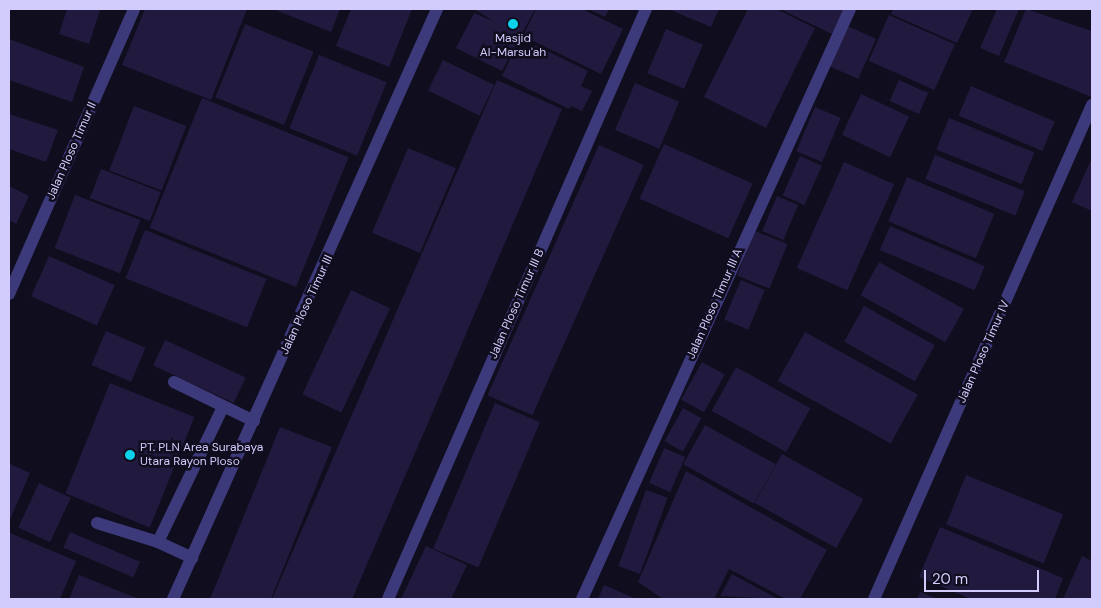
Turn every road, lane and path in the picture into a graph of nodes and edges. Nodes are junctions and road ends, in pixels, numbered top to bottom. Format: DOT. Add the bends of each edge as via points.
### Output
graph roads {
  1 [pos="134,9"];
  2 [pos="437,9"];
  3 [pos="646,9"];
  4 [pos="850,9"];
  5 [pos="1092,105"];
  6 [pos="9,294"];
  7 [pos="174,382"];
  8 [pos="223,407"];
  9 [pos="254,420"];
  10 [pos="97,523"];
  11 [pos="158,542"];
  12 [pos="192,558"];
  13 [pos="173,599"];
  14 [pos="388,599"];
  15 [pos="582,599"];
  16 [pos="874,599"];
  1 -- 6 [label="street, Jalan Ploso Timur II"];
  2 -- 9 [label="street, Jalan Ploso Timur III"];
  3 -- 14 [label="street, Jalan Ploso Timur III B"];
  4 -- 15 [label="street, Jalan Ploso Timur III A"];
  5 -- 16 [label="street, Jalan Ploso Timur IV"];
  7 -- 8 [label="street"];
  8 -- 9 [label="street"];
  8 -- 11 [label="street"];
  9 -- 12 [label="street, Jalan Ploso Timur III"];
  10 -- 11 [label="street"];
  11 -- 12 [label="street"];
  12 -- 13 [label="street, Jalan Ploso Timur III"];
}
